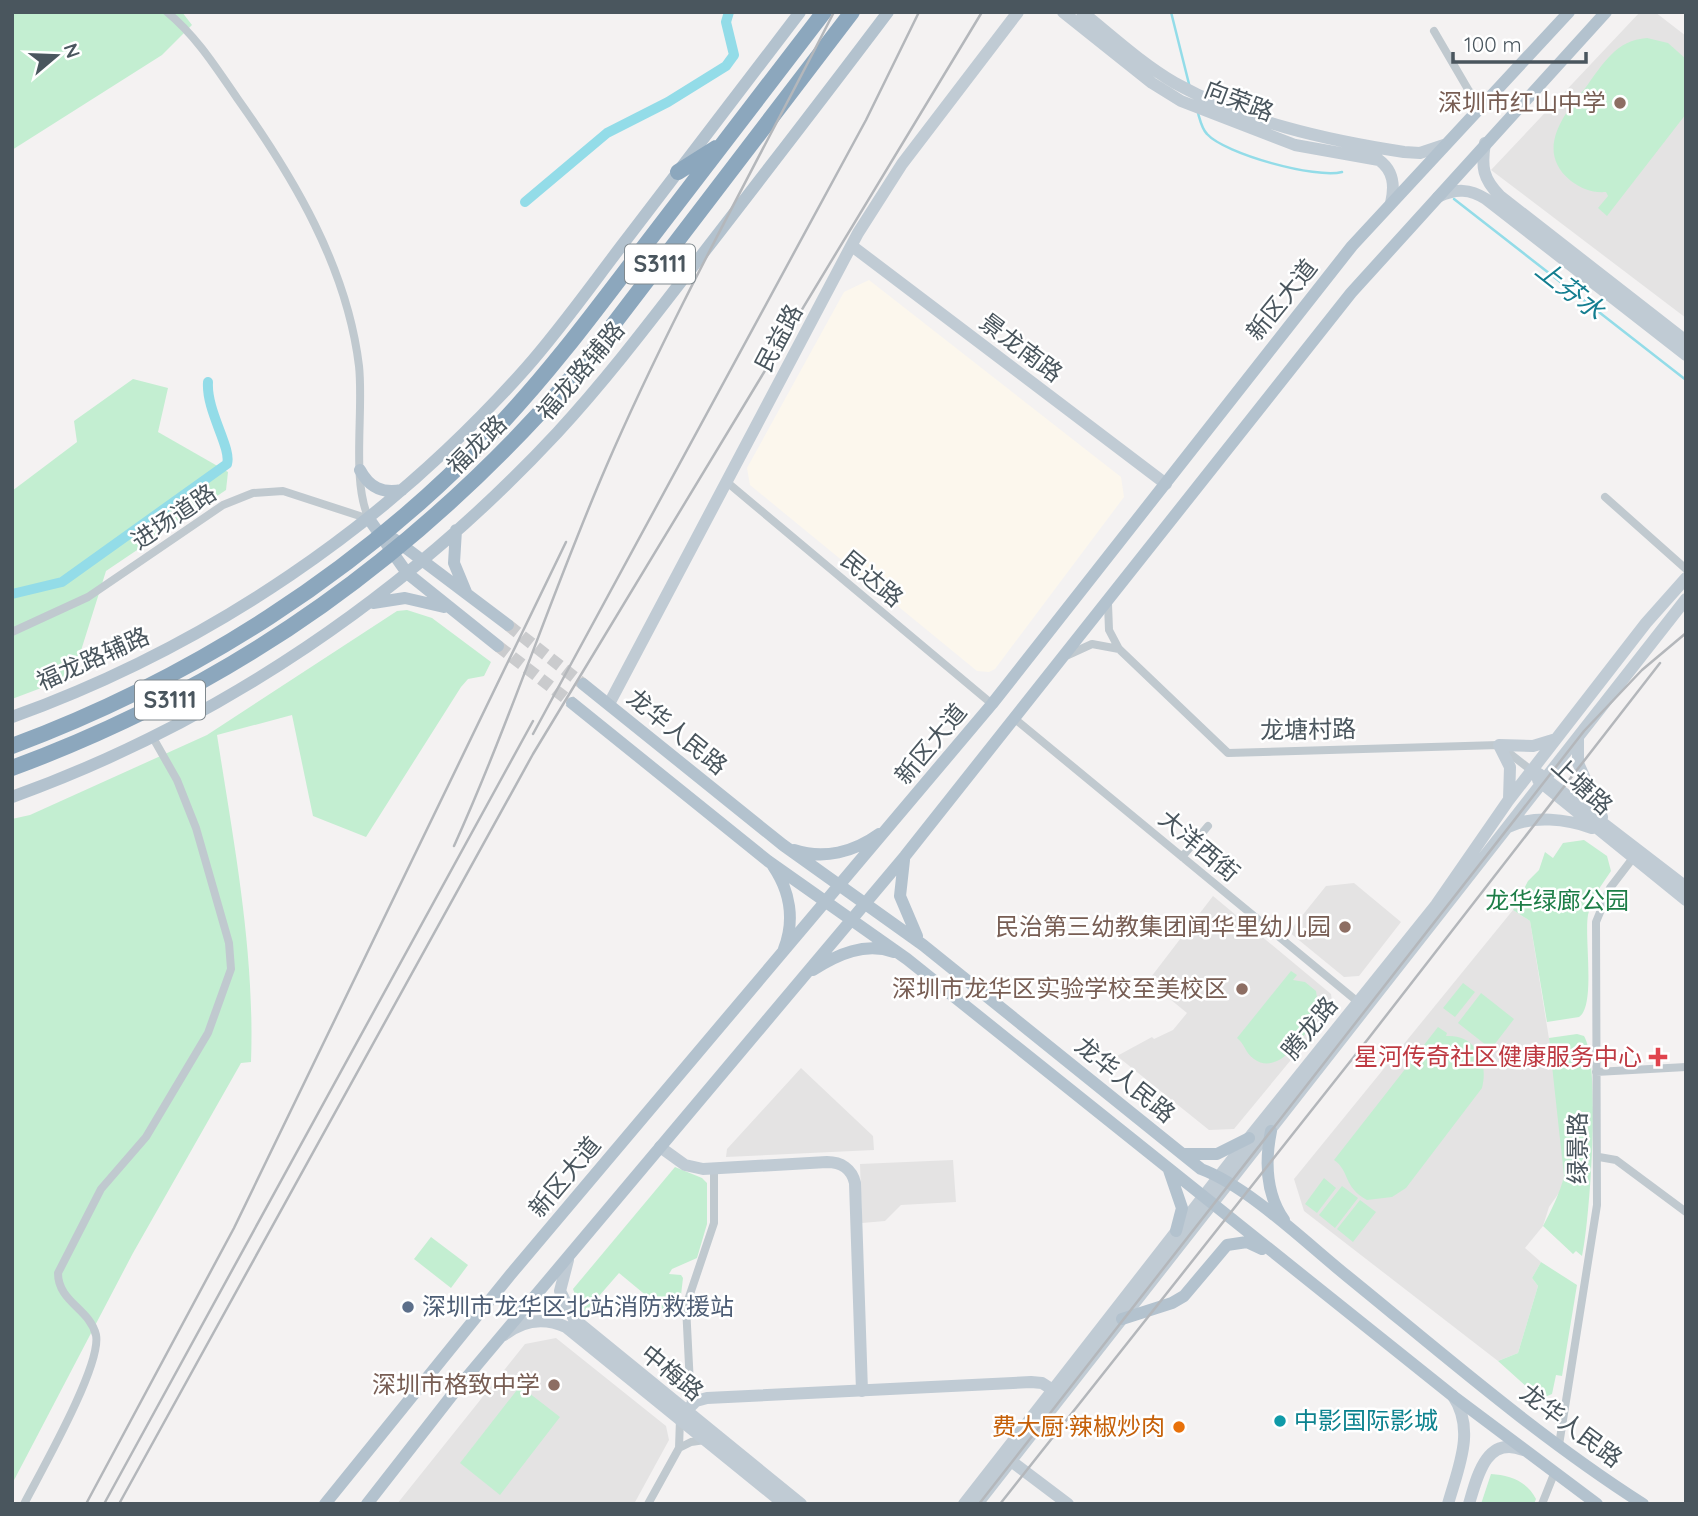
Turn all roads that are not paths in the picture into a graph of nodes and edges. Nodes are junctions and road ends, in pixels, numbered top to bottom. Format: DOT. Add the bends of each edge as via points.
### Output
graph roads {
  1 [pos="167,12"];
  2 [pos="800,12"];
  3 [pos="824,12"];
  4 [pos="852,12"];
  5 [pos="888,12"];
  6 [pos="1018,12"];
  7 [pos="1063,12"];
  8 [pos="1082,12"];
  9 [pos="1569,12"];
  10 [pos="1606,12"];
  11 [pos="1434,31"];
  12 [pos="1483,104"];
  13 [pos="1485,143"];
  14 [pos="724,144"];
  15 [pos="1444,145"];
  16 [pos="678,172"];
  17 [pos="1432,200"];
  18 [pos="1391,203"];
  19 [pos="852,246"];
  20 [pos="1686,341"];
  21 [pos="1686,355"];
  22 [pos="360,470"];
  23 [pos="728,483"];
  24 [pos="1166,484"];
  25 [pos="402,490"];
  26 [pos="1605,498"];
  27 [pos="369,519"];
  28 [pos="457,528"];
  29 [pos="420,562"];
  30 [pos="1686,569"];
  31 [pos="407,573"];
  32 [pos="1686,578"];
  33 [pos="469,595"];
  34 [pos="1686,599"];
  35 [pos="1108,603"];
  36 [pos="363,607"];
  37 [pos="449,609"];
  38 [pos="508,625"];
  39 [pos="12,632"];
  40 [pos="498,646"];
  41 [pos="1119,649"];
  42 [pos="1063,659"];
  43 [pos="583,684"];
  44 [pos="572,703"];
  45 [pos="609,704"];
  46 [pos="992,704"];
  47 [pos="12,717"];
  48 [pos="1015,719"];
  49 [pos="1578,736"];
  50 [pos="1556,738"];
  51 [pos="155,742"];
  52 [pos="1499,745"];
  53 [pos="12,746"];
  54 [pos="12,768"];
  55 [pos="1532,771"];
  56 [pos="1544,781"];
  57 [pos="12,797"];
  58 [pos="1508,801"];
  59 [pos="891,825"];
  60 [pos="1208,826"];
  61 [pos="1508,827"];
  62 [pos="1605,829"];
  63 [pos="783,845"];
  64 [pos="909,851"];
  65 [pos="1182,857"];
  66 [pos="1633,858"];
  67 [pos="768,861"];
  68 [pos="840,887"];
  69 [pos="1686,887"];
  70 [pos="1686,900"];
  71 [pos="827,902"];
  72 [pos="865,903"];
  73 [pos="852,918"];
  74 [pos="923,945"];
  75 [pos="780,959"];
  76 [pos="907,959"];
  77 [pos="803,977"];
  78 [pos="1358,1002"];
  79 [pos="1686,1067"];
  80 [pos="1597,1072"];
  81 [pos="1271,1131"];
  82 [pos="1249,1138"];
  83 [pos="660,1147"];
  84 [pos="1182,1154"];
  85 [pos="1599,1157"];
  86 [pos="1167,1167"];
  87 [pos="714,1169"];
  88 [pos="1225,1180"];
  89 [pos="1209,1200"];
  90 [pos="1686,1212"];
  91 [pos="1176,1231"];
  92 [pos="1296,1234"];
  93 [pos="570,1253"];
  94 [pos="1283,1259"];
  95 [pos="1122,1319"];
  96 [pos="498,1339"];
  97 [pos="1053,1390"];
  98 [pos="862,1391"];
  99 [pos="1453,1396"];
  100 [pos="686,1412"];
  101 [pos="705,1440"];
  102 [pos="1559,1445"];
  103 [pos="679,1448"];
  104 [pos="1523,1450"];
  105 [pos="1011,1461"];
  106 [pos="1554,1474"];
  107 [pos="1045,1485"];
  108 [pos="24,1504"];
  109 [pos="325,1504"];
  110 [pos="367,1504"];
  111 [pos="648,1504"];
  112 [pos="784,1504"];
  113 [pos="801,1504"];
  114 [pos="964,1504"];
  115 [pos="977,1504"];
  116 [pos="1068,1504"];
  117 [pos="1080,1504"];
  118 [pos="1448,1504"];
  119 [pos="1469,1504"];
  120 [pos="1542,1504"];
  121 [pos="1597,1504"];
  122 [pos="1643,1504"];
  1 -- 22 [label="street" via="191,33 262,133 330,255 358,359"];
  2 -- 16 [label="main road, 福龙路辅路"];
  3 -- 14 [label="highway, 福龙路 / S3111"];
  4 -- 54 [label="highway, 福龙路 / S3111" via="580,368 452,501 317,610 204,682 122,723"];
  5 -- 28 [label="main road, 福龙路辅路" via="608,374 539,452"];
  6 -- 19 [label="main road, 民益路" via="902,164"];
  7 -- 18 [label="main road, 向荣路" via="1181,101 1295,145 1379,160 1391,174"];
  8 -- 15 [label="main road, 向荣路" via="1174,82 1230,108 1303,132 1379,148 1420,153"];
  9 -- 12 [label="main road, 新区大道"];
  10 -- 13 [label="main road, 新区大道"];
  11 -- 12 [label="street" via="1469,91"];
  12 -- 15 [label="main road, 新区大道"];
  13 -- 17 [label="main road, 新区大道"];
  13 -- 20 [label="main road" via="1484,176 1500,196"];
  14 -- 16 [label="highway"];
  14 -- 53 [label="highway, 福龙路 / S3111" via="548,371 438,486 305,593 229,642 153,684"];
  15 -- 18 [label="main road, 新区大道"];
  16 -- 25 [label="main road, 福龙路辅路" via="526,368"];
  17 -- 21 [label="main road" via="1449,191 1479,195"];
  17 -- 35 [label="main road, 新区大道" via="1329,319"];
  18 -- 24 [label="main road, 新区大道" via="1305,303"];
  19 -- 23 [label="main road, 民益路"];
  19 -- 24 [label="main road, 景龙南路"];
  22 -- 25 [label="main road" via="375,488"];
  22 -- 27 [label="street" via="361,495"];
  23 -- 45 [label="main road, 民益路"];
  23 -- 46 [label="street, 民达路"];
  24 -- 46 [label="main road, 新区大道"];
  25 -- 27 [label="main road, 福龙路辅路"];
  26 -- 30 [label="street"];
  27 -- 29 [label="main road"];
  27 -- 31 [label="main road"];
  27 -- 39 [label="street, 进场道路" via="283,491 253,493 223,505 88,597"];
  27 -- 47 [label="main road, 福龙路辅路" via="259,595 170,648"];
  28 -- 29 [label="main road, 福龙路辅路"];
  28 -- 33 [label="main road" via="454,564"];
  29 -- 31 [label="main road, 福龙路辅路"];
  29 -- 33 [label="main road"];
  31 -- 36 [label="main road, 福龙路辅路"];
  31 -- 37 [label="main road"];
  32 -- 50 [label="main road, 腾龙路"];
  33 -- 38 [label="main road"];
  34 -- 49 [label="main road, 腾龙路"];
  35 -- 41 [label="street, 龙塘村路" via="1109,630"];
  35 -- 42 [label="main road, 新区大道"];
  36 -- 37 [label="main road" via="405,598"];
  36 -- 51 [label="main road, 福龙路辅路"];
  37 -- 40 [label="main road"];
  41 -- 42 [label="street" via="1086,645"];
  41 -- 52 [label="street, 龙塘村路" via="1228,753"];
  42 -- 48 [label="main road, 新区大道"];
  43 -- 45 [label="main road, 龙华人民路"];
  44 -- 67 [label="main road, 龙华人民路"];
  45 -- 63 [label="main road, 龙华人民路"];
  46 -- 59 [label="main road, 新区大道"];
  48 -- 64 [label="main road, 新区大道"];
  48 -- 65 [label="street, 大洋西街"];
  49 -- 56 [label="main road, 腾龙路"];
  49 -- 62 [label="main road" via="1578,763"];
  50 -- 52 [label="main road" via="1533,746"];
  50 -- 55 [label="main road, 腾龙路"];
  51 -- 57 [label="main road, 福龙路辅路"];
  51 -- 108 [label="street" via="177,780 196,828 229,943 231,970 208,1033 152,1128 101,1189 58,1273 64,1296 93,1326 95,1354"];
  52 -- 55 [label="street"];
  52 -- 58 [label="main road" via="1510,766"];
  55 -- 56 [label="main road, 上塘路"];
  55 -- 58 [label="main road, 腾龙路"];
  56 -- 61 [label="main road, 腾龙路"];
  56 -- 62 [label="main road, 上塘路"];
  58 -- 78 [label="main road, 腾龙路" via="1436,905"];
  59 -- 63 [label="main road" via="863,844 837,853 809,854"];
  59 -- 68 [label="main road, 新区大道"];
  60 -- 65 [label="street"];
  61 -- 62 [label="main road" via="1536,820"];
  61 -- 81 [label="main road, 腾龙路"];
  62 -- 66 [label="main road, 上塘路"];
  62 -- 69 [label="main road, 上塘路"];
  63 -- 68 [label="main road, 龙华人民路"];
  64 -- 72 [label="main road, 新区大道"];
  64 -- 74 [label="main road" via="901,871 900,896 906,918"];
  65 -- 78 [label="street, 大洋西街"];
  66 -- 70 [label="main road, 上塘路"];
  66 -- 80 [label="street, 绿景路" via="1605,896 1596,922"];
  67 -- 71 [label="main road, 龙华人民路"];
  67 -- 75 [label="main road" via="789,901 789,933"];
  68 -- 71 [label="main road, 新区大道"];
  68 -- 72 [label="main road, 龙华人民路"];
  71 -- 73 [label="main road, 龙华人民路"];
  71 -- 75 [label="main road, 新区大道"];
  72 -- 73 [label="main road, 新区大道"];
  72 -- 74 [label="main road, 龙华人民路"];
  73 -- 76 [label="main road, 龙华人民路"];
  73 -- 77 [label="main road, 新区大道"];
  74 -- 84 [label="main road, 龙华人民路"];
  75 -- 109 [label="main road, 新区大道" via="512,1272"];
  76 -- 77 [label="main road" via="890,951 862,949 840,955"];
  76 -- 86 [label="main road, 龙华人民路"];
  77 -- 83 [label="main road, 新区大道"];
  78 -- 82 [label="main road, 腾龙路"];
  79 -- 80 [label="street"];
  80 -- 85 [label="street, 绿景路"];
  81 -- 88 [label="main road, 腾龙路"];
  81 -- 92 [label="main road" via="1267,1164 1272,1196"];
  82 -- 84 [label="main road" via="1217,1154"];
  82 -- 88 [label="main road, 腾龙路"];
  83 -- 87 [label="main road" via="685,1165"];
  83 -- 93 [label="main road, 新区大道"];
  84 -- 88 [label="main road, 龙华人民路"];
  85 -- 90 [label="street" via="1616,1160"];
  85 -- 102 [label="street, 绿景路" via="1595,1229"];
  86 -- 89 [label="main road, 龙华人民路"];
  86 -- 91 [label="main road" via="1182,1208"];
  87 -- 98 [label="main road" via="833,1162 851,1172"];
  87 -- 100 [label="street" via="714,1223 686,1306"];
  88 -- 89 [label="main road, 腾龙路"];
  88 -- 92 [label="main road, 龙华人民路"];
  89 -- 91 [label="main road, 腾龙路"];
  89 -- 94 [label="main road, 龙华人民路"];
  89 -- 95 [label="main road, 腾龙路"];
  91 -- 97 [label="main road, 腾龙路"];
  92 -- 102 [label="main road, 龙华人民路"];
  93 -- 96 [label="main road, 新区大道"];
  93 -- 100 [label="main road, 中梅路" via="559,1285 570,1314"];
  94 -- 95 [label="main road" via="1252,1244 1231,1244 1178,1300"];
  94 -- 99 [label="main road, 龙华人民路"];
  95 -- 105 [label="main road, 腾龙路"];
  96 -- 100 [label="main road, 中梅路" via="530,1322 552,1321"];
  96 -- 110 [label="main road, 新区大道"];
  97 -- 98 [label="main road" via="1031,1382"];
  97 -- 114 [label="main road, 腾龙路"];
  98 -- 100 [label="main road" via="707,1398"];
  99 -- 104 [label="main road, 龙华人民路"];
  99 -- 118 [label="main road" via="1462,1415 1465,1441"];
  100 -- 101 [label="main road, 中梅路"];
  100 -- 103 [label="street"];
  100 -- 113 [label="main road, 中梅路"];
  101 -- 103 [label="street"];
  101 -- 112 [label="main road, 中梅路"];
  102 -- 122 [label="main road, 龙华人民路"];
  103 -- 111 [label="street"];
  104 -- 106 [label="main road, 龙华人民路"];
  104 -- 119 [label="main road" via="1502,1448 1487,1457"];
  105 -- 107 [label="main road"];
  105 -- 115 [label="main road, 腾龙路"];
  106 -- 120 [label="street"];
  106 -- 121 [label="main road, 龙华人民路"];
  107 -- 116 [label="main road"];
  107 -- 117 [label="main road"];
}
